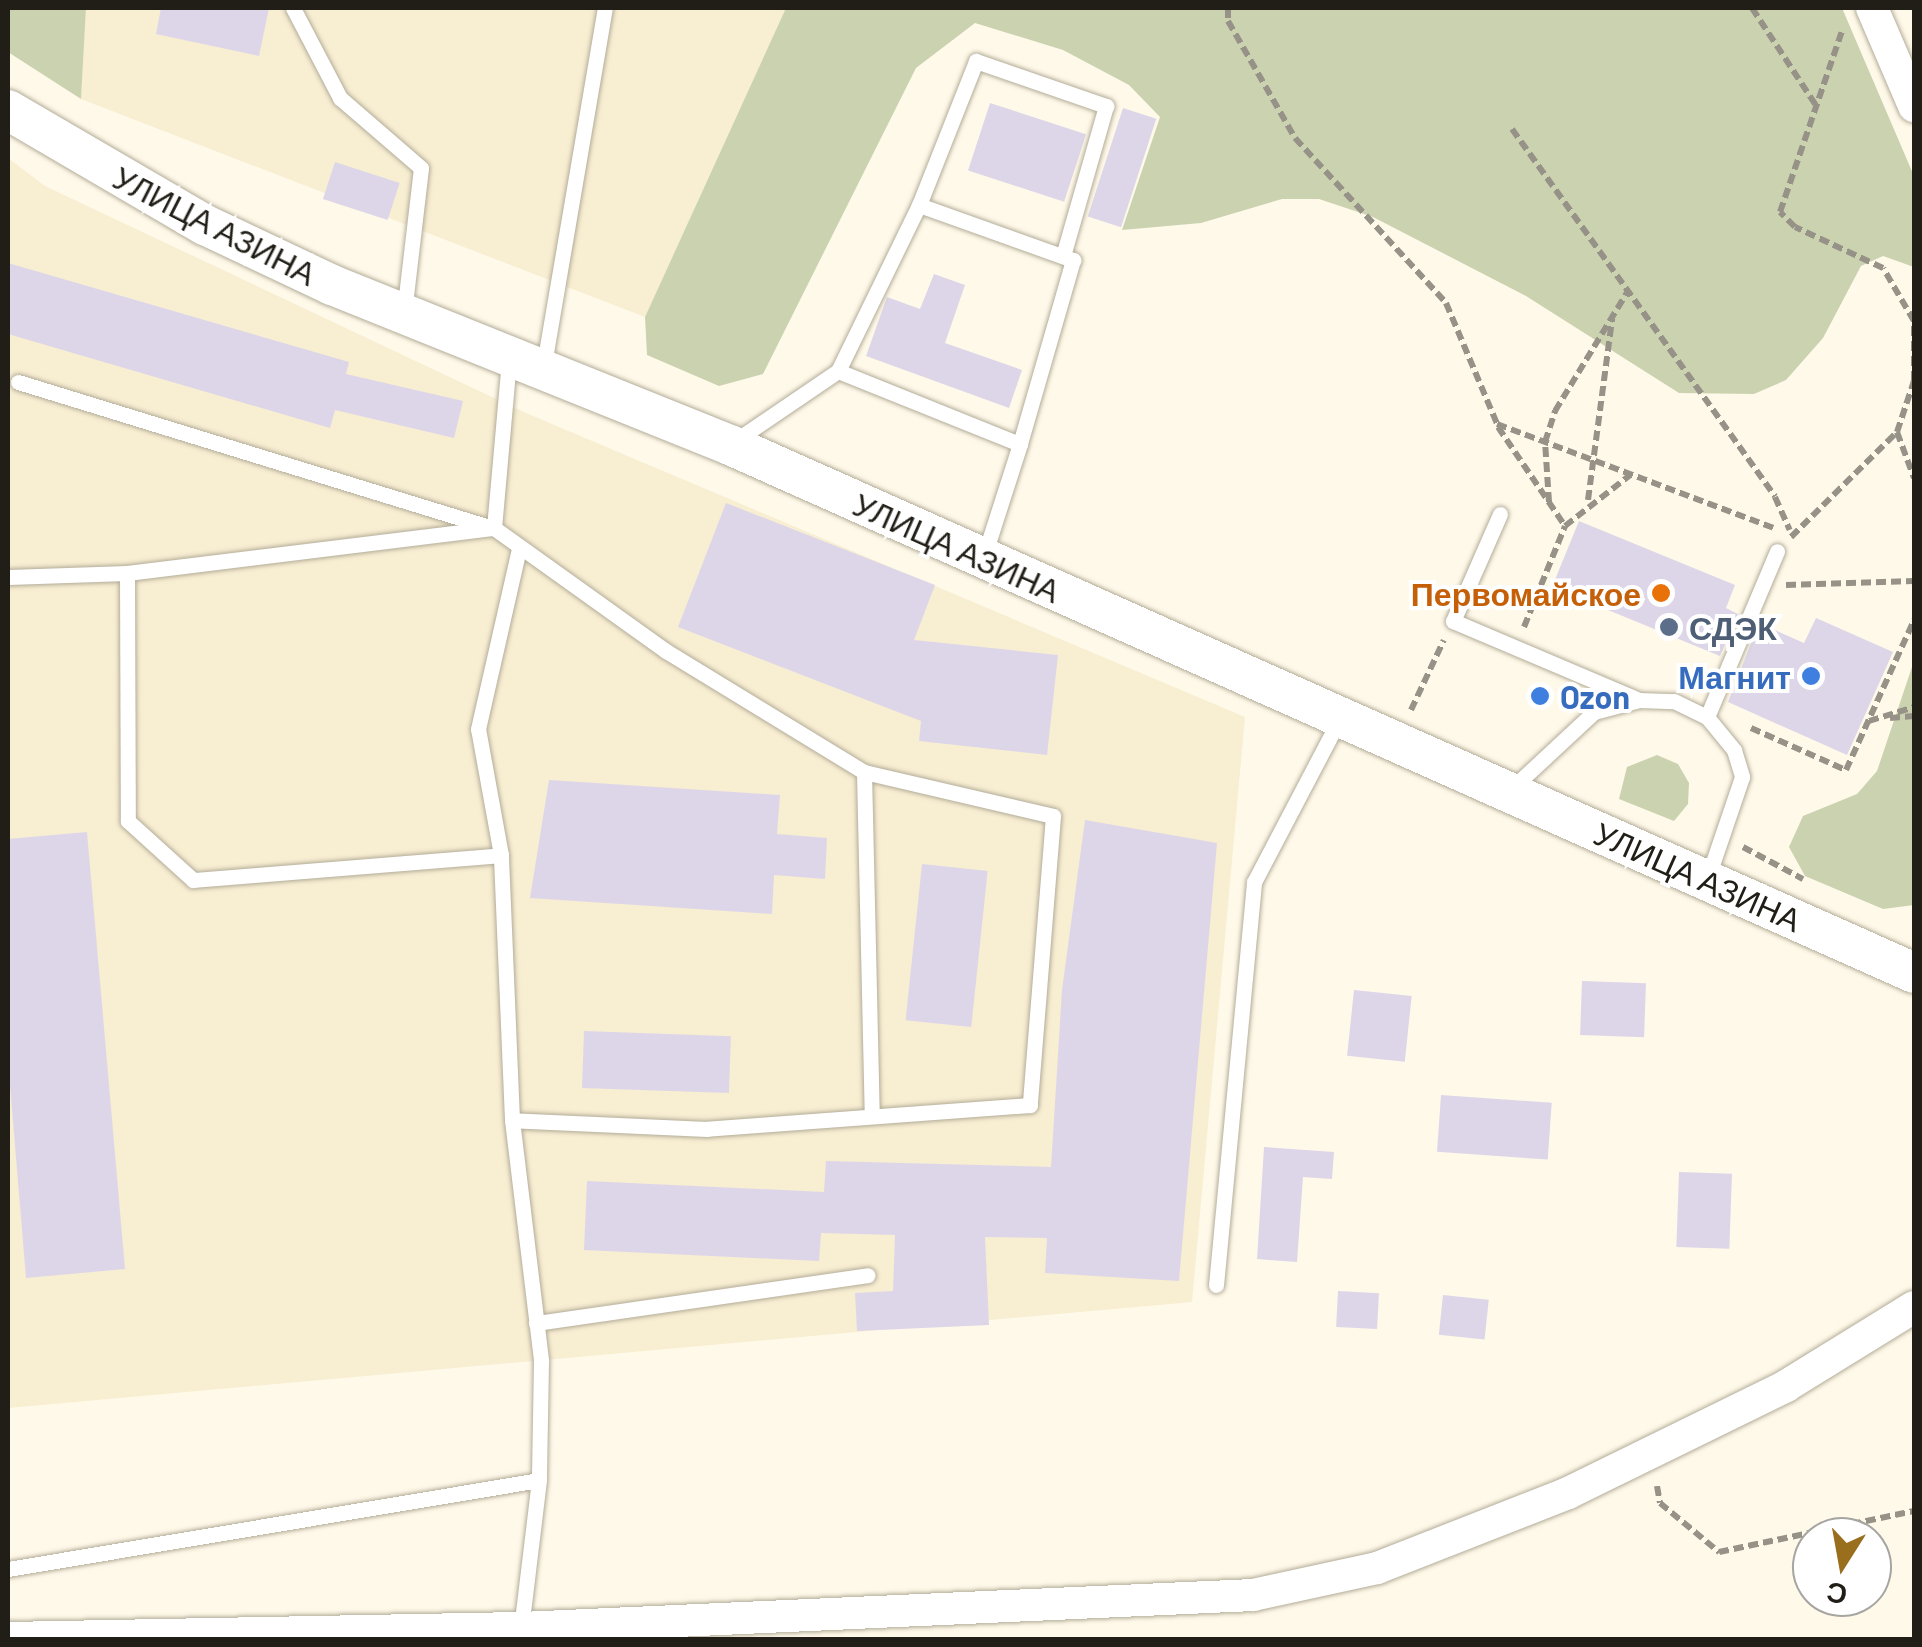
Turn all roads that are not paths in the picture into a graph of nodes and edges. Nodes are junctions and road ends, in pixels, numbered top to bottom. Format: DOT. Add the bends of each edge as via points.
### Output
graph roads {
  1 [pos="294,8"];
  2 [pos="605,8"];
  3 [pos="1872,8"];
  4 [pos="1914,106"];
  5 [pos="8,110"];
  6 [pos="918,205"];
  7 [pos="1063,256"];
  8 [pos="404,316"];
  9 [pos="526,367"];
  10 [pos="838,371"];
  11 [pos="18,382"];
  12 [pos="1020,444"];
  13 [pos="730,445"];
  14 [pos="1500,514"];
  15 [pos="494,528"];
  16 [pos="519,548"];
  17 [pos="1776,551"];
  18 [pos="983,560"];
  19 [pos="127,573"];
  20 [pos="8,577"];
  21 [pos="1639,700"];
  22 [pos="1709,714"];
  23 [pos="1341,716"];
  24 [pos="864,772"];
  25 [pos="1509,791"];
  26 [pos="501,855"];
  27 [pos="1707,880"];
  28 [pos="1914,974"];
  29 [pos="872,1112"];
  30 [pos="512,1120"];
  31 [pos="868,1276"];
  32 [pos="1216,1284"];
  33 [pos="1914,1308"];
  34 [pos="536,1323"];
  35 [pos="540,1480"];
  36 [pos="8,1569"];
  37 [pos="521,1628"];
  38 [pos="578,1633"];
  39 [pos="8,1638"];
  1 -- 8 [label="lane" via="340,98 421,168"];
  2 -- 9 [label="lane"];
  3 -- 4 [label="street"];
  5 -- 8 [label="street, УЛИЦА АЗИНА" via="205,226"];
  6 -- 7 [label="lane"];
  6 -- 7 [label="lane" via="976,61 1106,106"];
  6 -- 10 [label="lane"];
  7 -- 12 [label="lane" via="1073,260"];
  8 -- 9 [label="street, УЛИЦА АЗИНА"];
  9 -- 13 [label="street, УЛИЦА АЗИНА"];
  9 -- 15 [label="lane"];
  10 -- 12 [label="lane"];
  10 -- 13 [label="lane"];
  11 -- 15 [label="lane"];
  12 -- 18 [label="lane"];
  13 -- 18 [label="street, УЛИЦА АЗИНА"];
  14 -- 21 [label="lane" via="1453,620"];
  15 -- 16 [label="lane"];
  15 -- 19 [label="lane"];
  16 -- 24 [label="lane" via="666,651"];
  16 -- 26 [label="lane" via="478,729"];
  17 -- 22 [label="lane"];
  18 -- 23 [label="street, УЛИЦА АЗИНА"];
  19 -- 20 [label="lane"];
  19 -- 26 [label="lane" via="128,821 193,880"];
  21 -- 22 [label="lane" via="1674,701"];
  21 -- 25 [label="lane" via="1594,712"];
  22 -- 27 [label="lane" via="1734,750 1742,777"];
  23 -- 25 [label="street, УЛИЦА АЗИНА"];
  23 -- 32 [label="lane" via="1254,882"];
  24 -- 29 [label="lane"];
  24 -- 29 [label="lane" via="1054,816 1030,1105"];
  25 -- 27 [label="street, УЛИЦА АЗИНА"];
  26 -- 30 [label="lane"];
  27 -- 28 [label="street, УЛИЦА АЗИНА"];
  29 -- 30 [label="lane" via="707,1129"];
  30 -- 34 [label="lane"];
  31 -- 34 [label="lane"];
  33 -- 38 [label="street" via="1786,1386 1650,1453 1377,1568 1253,1595"];
  34 -- 35 [label="lane"];
  35 -- 36 [label="lane"];
  35 -- 37 [label="lane"];
  37 -- 38 [label="street"];
  37 -- 39 [label="street"];
}
